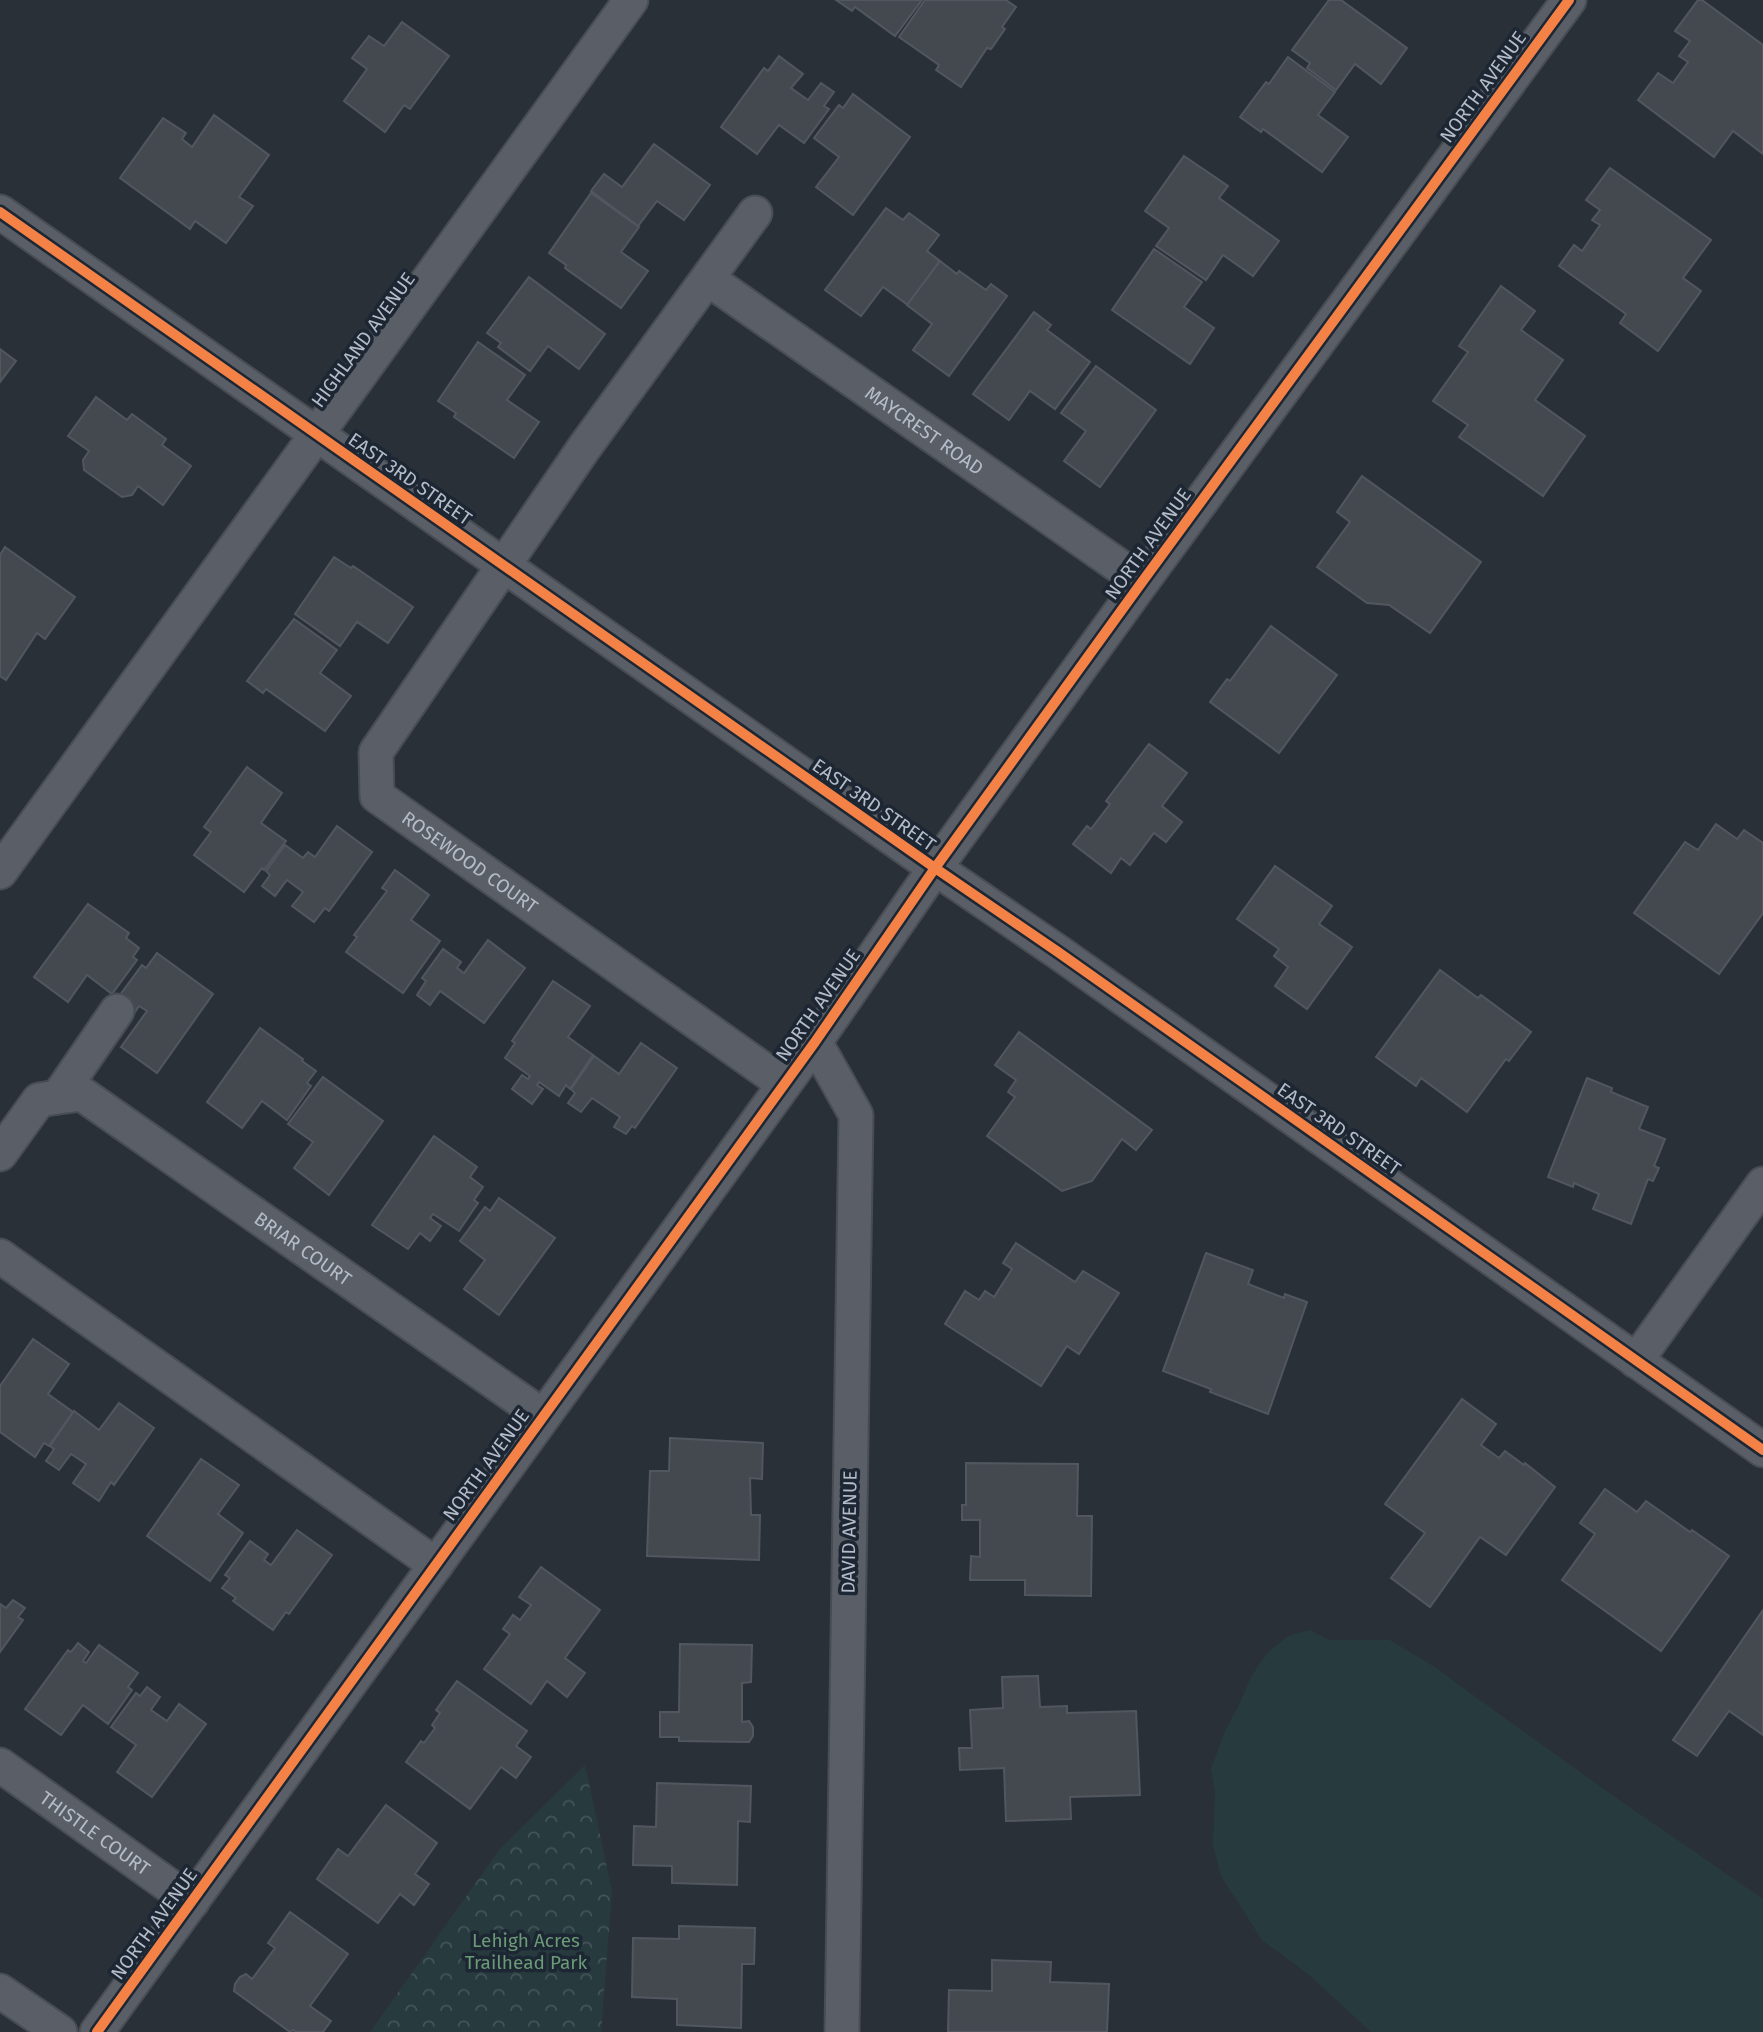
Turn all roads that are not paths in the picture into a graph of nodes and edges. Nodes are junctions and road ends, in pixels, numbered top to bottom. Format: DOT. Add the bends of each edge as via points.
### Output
graph roads {
  1 [pos="631,0"];
  2 [pos="1569,0"];
  3 [pos="0,212"];
  4 [pos="755,213"];
  5 [pos="708,279"];
  6 [pos="317,434"];
  7 [pos="503,565"];
  8 [pos="1142,582"];
  9 [pos="935,868"];
  10 [pos="0,872"];
  11 [pos="117,1011"];
  12 [pos="815,1042"];
  13 [pos="784,1084"];
  14 [pos="58,1097"];
  15 [pos="0,1154"];
  16 [pos="1763,1184"];
  17 [pos="0,1256"];
  18 [pos="1636,1361"];
  19 [pos="543,1416"];
  20 [pos="1763,1450"];
  21 [pos="436,1564"];
  22 [pos="0,1765"];
  23 [pos="192,1902"];
  24 [pos="0,1990"];
  25 [pos="60,2032"];
  26 [pos="97,2032"];
  27 [pos="842,2032"];
  1 -- 6 [label="street, HIGHLAND AVENUE"];
  2 -- 8 [label="street, NORTH AVENUE"];
  3 -- 6 [label="street, EAST 3RD STREET"];
  4 -- 5 [label="street"];
  5 -- 7 [label="street"];
  5 -- 8 [label="street, MAYCREST ROAD"];
  6 -- 7 [label="street, EAST 3RD STREET"];
  6 -- 10 [label="street, HIGHLAND AVENUE"];
  7 -- 9 [label="street, EAST 3RD STREET"];
  7 -- 13 [label="street, ROSEWOOD COURT" via="376,752 377,796"];
  8 -- 9 [label="street, NORTH AVENUE"];
  9 -- 12 [label="street, NORTH AVENUE"];
  9 -- 18 [label="street, EAST 3RD STREET"];
  11 -- 14 [label="street"];
  12 -- 13 [label="street, NORTH AVENUE"];
  12 -- 27 [label="street, DAVID AVENUE" via="856,1115"];
  13 -- 19 [label="street, NORTH AVENUE"];
  14 -- 15 [label="street" via="39,1100"];
  14 -- 19 [label="street, BRIAR COURT" via="82,1094"];
  16 -- 18 [label="street"];
  17 -- 21 [label="street"];
  18 -- 20 [label="street, EAST 3RD STREET"];
  19 -- 21 [label="street, NORTH AVENUE"];
  21 -- 23 [label="street, NORTH AVENUE"];
  22 -- 23 [label="street, THISTLE COURT"];
  23 -- 26 [label="street, NORTH AVENUE"];
  24 -- 25 [label="street"];
}
